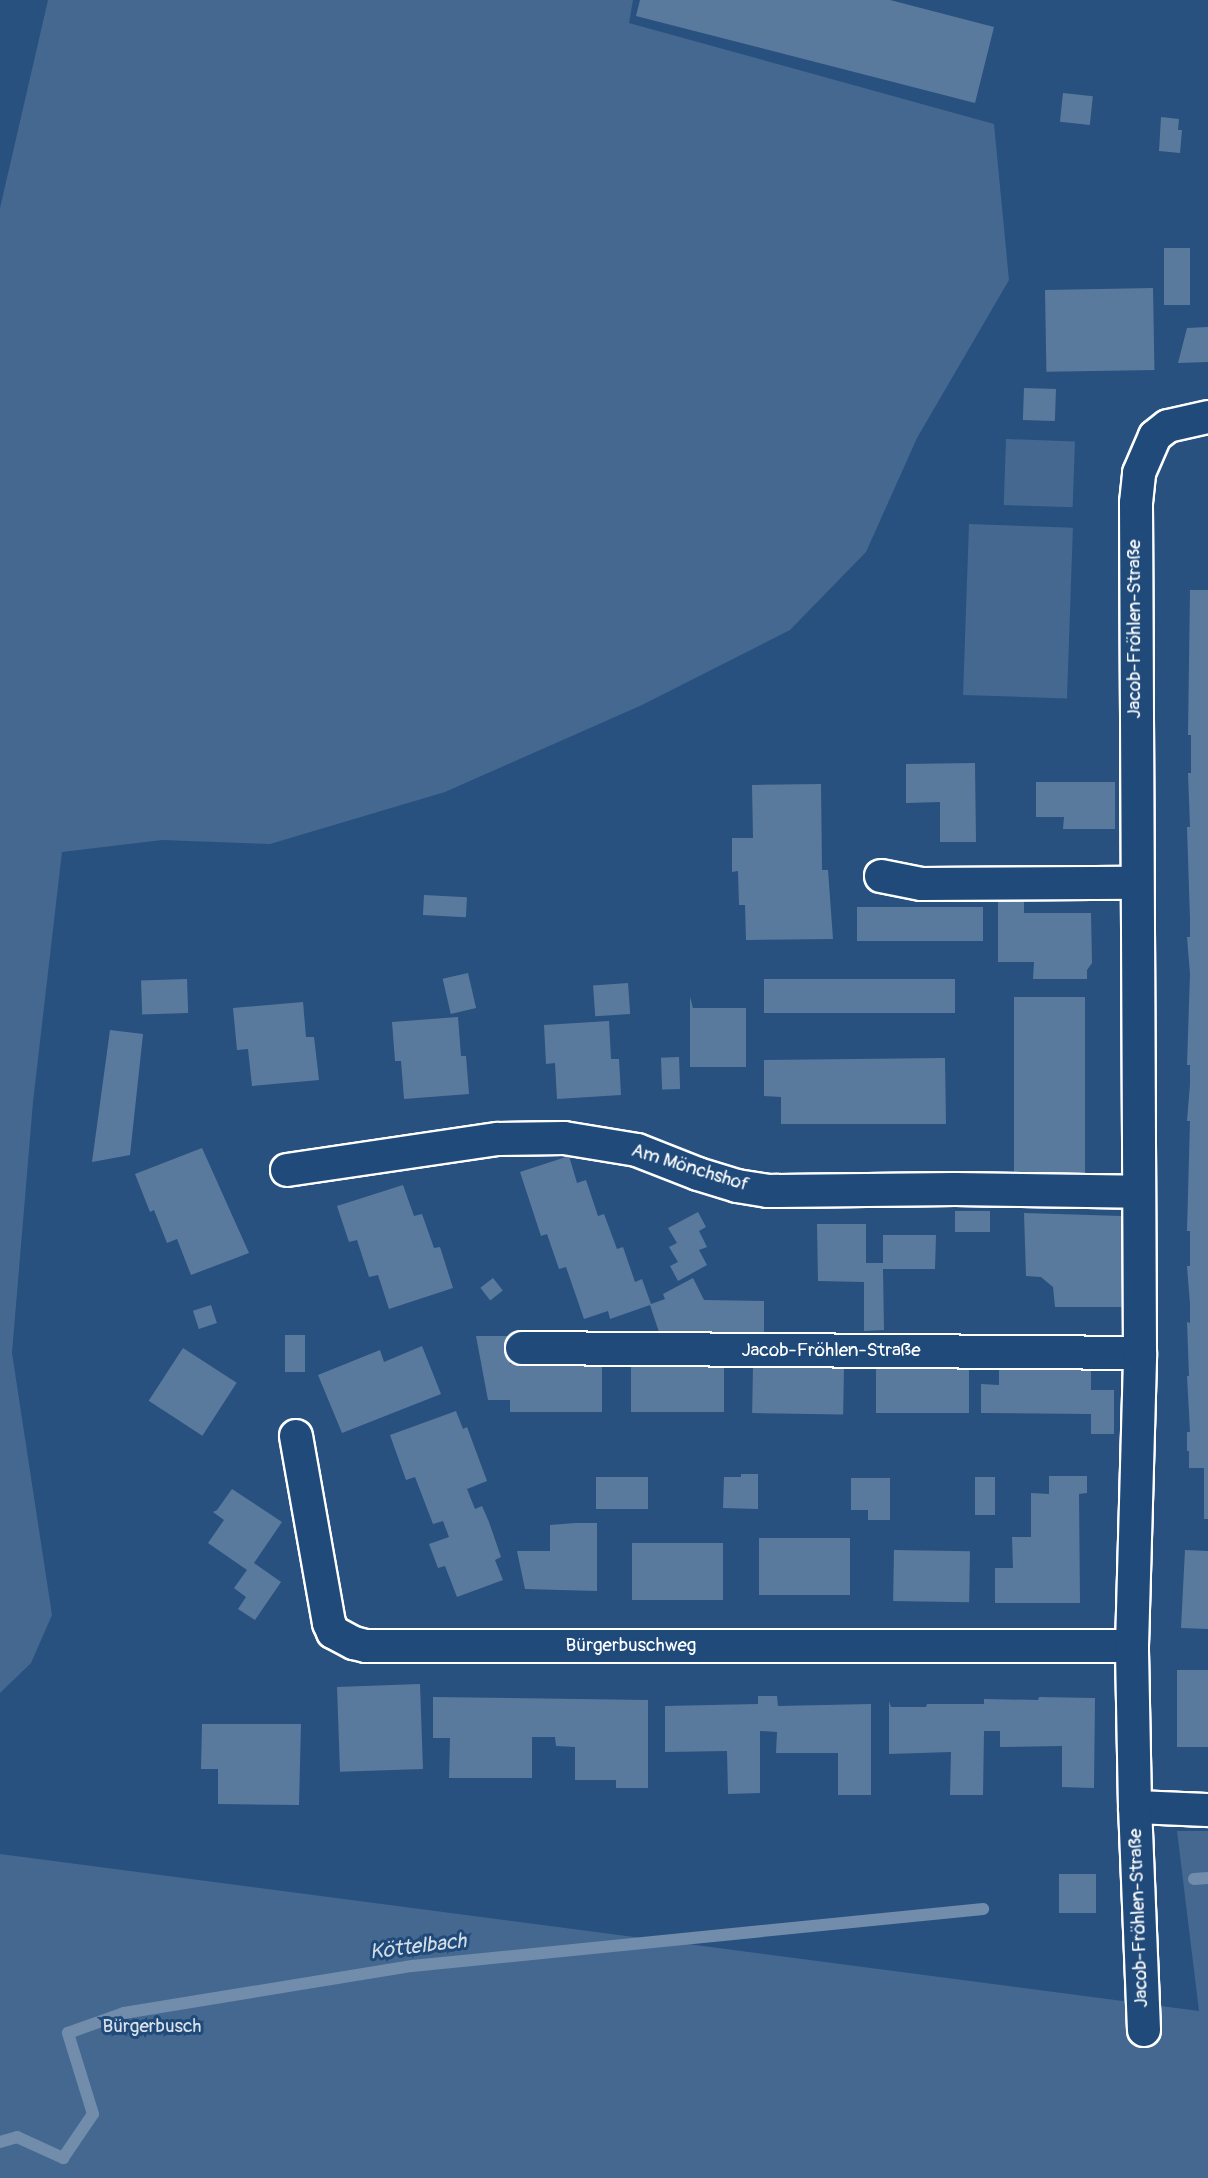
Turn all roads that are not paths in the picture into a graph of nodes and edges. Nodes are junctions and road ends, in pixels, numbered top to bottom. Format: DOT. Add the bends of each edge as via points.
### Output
graph roads {
  1 [pos="1208,417"];
  2 [pos="881,876"];
  3 [pos="1136,883"];
  4 [pos="287,1170"];
  5 [pos="1137,1192"];
  6 [pos="522,1348"];
  7 [pos="1140,1353"];
  8 [pos="296,1436"];
  9 [pos="1132,1646"];
  10 [pos="1135,1807"];
  11 [pos="1208,1810"];
  12 [pos="1144,2030"];
  1 -- 3 [label="street, Jacob-Fröhlen-Straße" via="1168,426 1150,445 1139,474"];
  2 -- 3 [label="street" via="921,884"];
  3 -- 5 [label="street, Jacob-Fröhlen-Straße"];
  4 -- 5 [label="street, Am Mönchshof" via="498,1139 564,1138 637,1150 698,1174 768,1191 955,1188"];
  5 -- 7 [label="street, Jacob-Fröhlen-Straße"];
  6 -- 7 [label="street, Jacob-Fröhlen-Straße"];
  7 -- 9 [label="street, Jacob-Fröhlen-Straße"];
  8 -- 9 [label="street, Bürgerbuschweg" via="329,1623 333,1632 354,1643"];
  9 -- 10 [label="street, Jacob-Fröhlen-Straße"];
  10 -- 11 [label="street, Jacob-Fröhlen-Straße"];
  10 -- 12 [label="street, Jacob-Fröhlen-Straße"];
}
